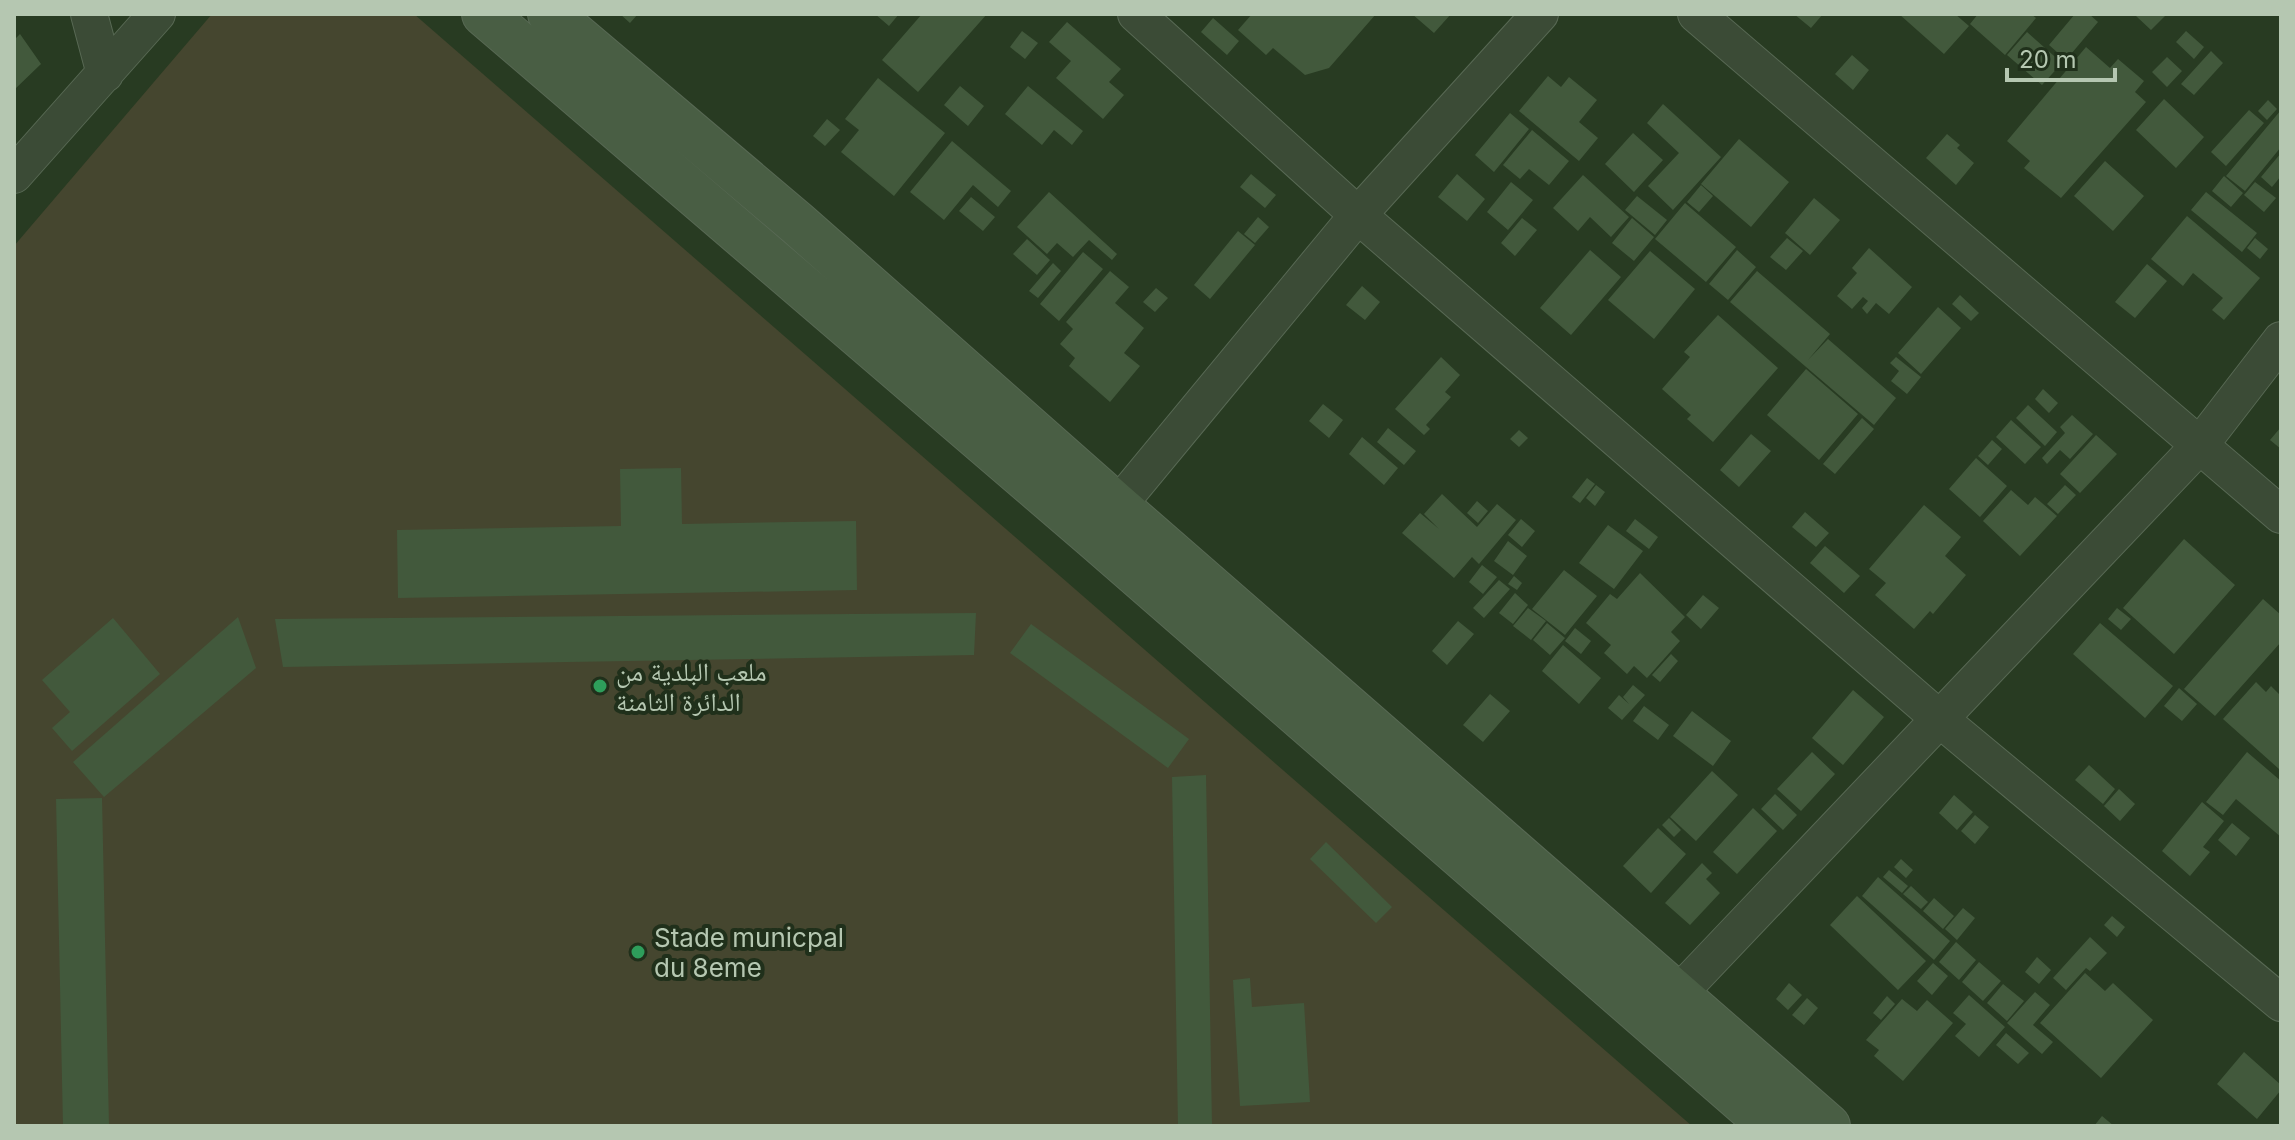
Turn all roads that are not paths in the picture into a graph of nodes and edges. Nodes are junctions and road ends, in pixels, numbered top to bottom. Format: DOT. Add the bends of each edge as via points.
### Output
graph roads {
  1 [pos="89,14"];
  2 [pos="157,14"];
  3 [pos="484,14"];
  4 [pos="550,14"];
  5 [pos="1136,14"];
  6 [pos="1540,14"];
  7 [pos="1696,14"];
  8 [pos="105,74"];
  9 [pos="14,175"];
  10 [pos="1358,215"];
  11 [pos="2281,340"];
  12 [pos="2200,445"];
  13 [pos="2281,515"];
  14 [pos="1104,521"];
  15 [pos="1941,720"];
  16 [pos="2281,1003"];
  17 [pos="1665,1009"];
  18 [pos="1771,1126"];
  19 [pos="1828,1126"];
  1 -- 8 [label="street"];
  2 -- 8 [label="street"];
  3 -- 14 [label="street"];
  4 -- 14 [label="street" via="798,224"];
  5 -- 10 [label="street"];
  6 -- 10 [label="street"];
  7 -- 12 [label="street"];
  8 -- 9 [label="street"];
  10 -- 14 [label="street"];
  10 -- 15 [label="street"];
  11 -- 12 [label="street"];
  12 -- 13 [label="street"];
  12 -- 15 [label="street"];
  14 -- 17 [label="street"];
  15 -- 16 [label="street"];
  15 -- 17 [label="street"];
  17 -- 18 [label="street"];
  17 -- 19 [label="street"];
}
